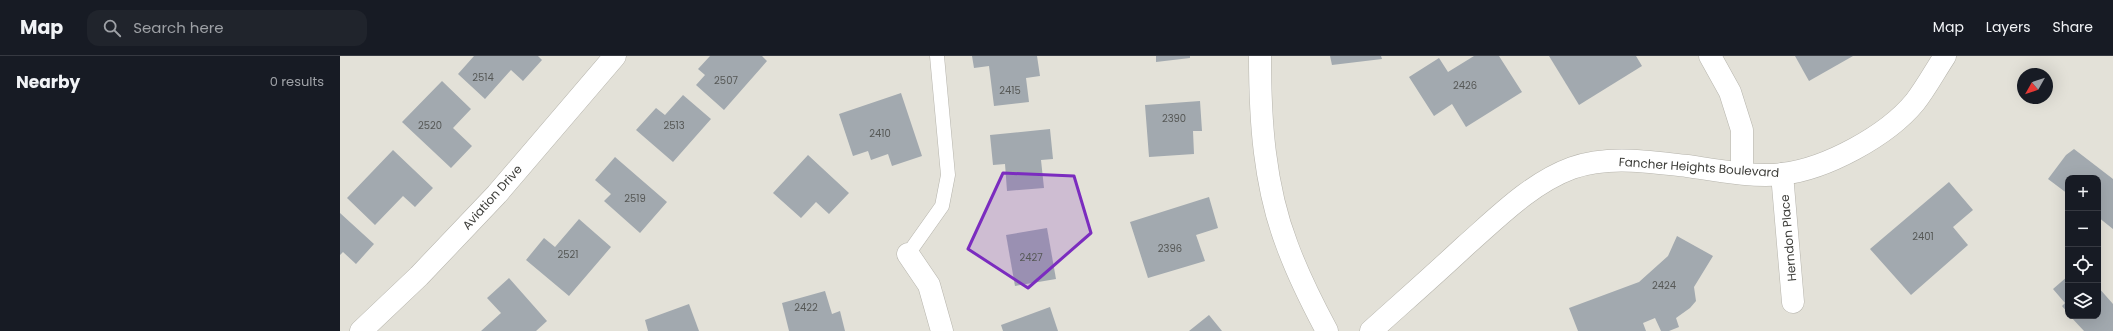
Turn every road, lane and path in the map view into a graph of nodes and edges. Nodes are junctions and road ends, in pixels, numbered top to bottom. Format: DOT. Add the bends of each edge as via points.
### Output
graph roads {
  1 [pos="615,56"];
  2 [pos="937,56"];
  3 [pos="1260,56"];
  4 [pos="1710,56"];
  5 [pos="1945,56"];
  6 [pos="1742,173"];
  7 [pos="1782,174"];
  8 [pos="908,254"];
  9 [pos="1793,302"];
  10 [pos="361,331"];
  11 [pos="942,331"];
  12 [pos="1327,331"];
  13 [pos="1371,331"];
  1 -- 10 [label="street, Aviation Drive" via="497,194 419,276"];
  2 -- 8 [label="lane" via="948,175 942,206"];
  3 -- 12 [label="street" via="1264,146 1272,196 1286,244 1305,291"];
  4 -- 6 [label="street" via="1730,92 1742,130"];
  5 -- 7 [label="street, Fancher Heights Boulevard" via="1914,102 1890,125 1853,150 1813,166"];
  6 -- 7 [label="street, Fancher Heights Boulevard"];
  6 -- 13 [label="street, Fancher Heights Boulevard" via="1632,160 1593,162 1570,169 1547,180 1524,196"];
  7 -- 9 [label="street, Herndon Place"];
  8 -- 11 [label="street" via="929,285"];
}
